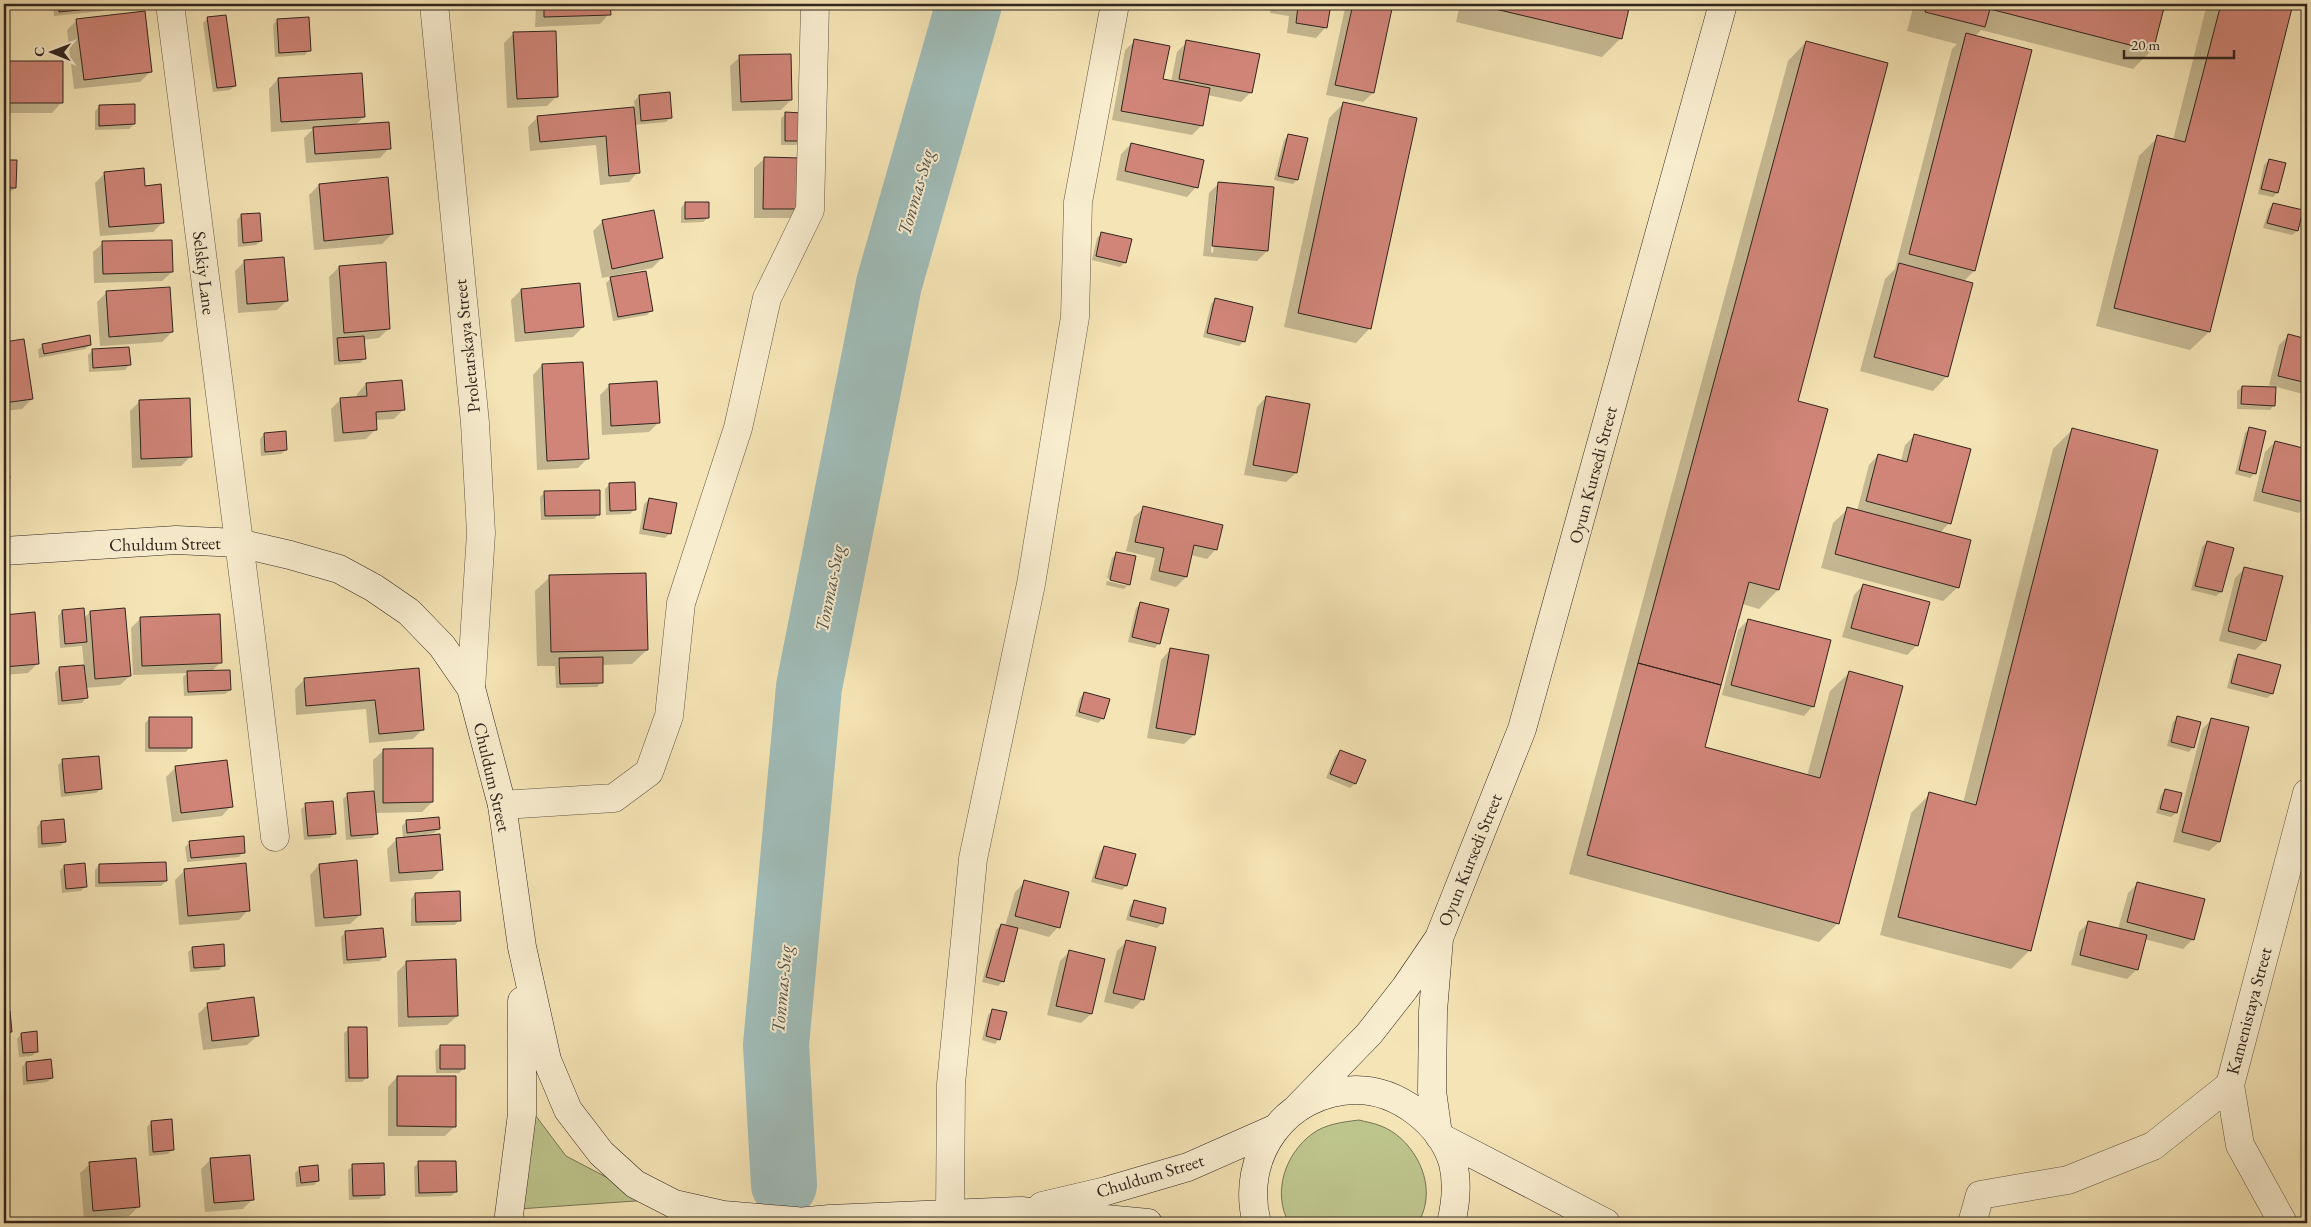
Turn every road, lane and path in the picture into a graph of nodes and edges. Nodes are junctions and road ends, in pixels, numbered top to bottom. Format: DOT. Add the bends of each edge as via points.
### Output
graph roads {
  1 [pos="170,4"];
  2 [pos="434,4"];
  3 [pos="815,4"];
  4 [pos="1114,4"];
  5 [pos="1723,4"];
  6 [pos="238,543"];
  7 [pos="4,551"];
  8 [pos="471,688"];
  9 [pos="2307,793"];
  10 [pos="502,805"];
  11 [pos="275,837"];
  12 [pos="1440,938"];
  13 [pos="522,948"];
  14 [pos="2230,1085"];
  15 [pos="1297,1108"];
  16 [pos="1274,1129"];
  17 [pos="1439,1136"];
  18 [pos="1021,1211"];
  19 [pos="950,1214"];
  20 [pos="791,1222"];
  21 [pos="508,1223"];
  22 [pos="1148,1223"];
  23 [pos="1258,1223"];
  24 [pos="1451,1223"];
  25 [pos="1606,1223"];
  26 [pos="1972,1223"];
  27 [pos="2282,1223"];
  1 -- 6 [label="street, Selskiy Lane"];
  2 -- 8 [label="street, Proletarskaya Street" via="475,423 482,533"];
  3 -- 10 [label="street" via="810,210 767,298 738,428 681,603 669,716 649,772 614,798"];
  4 -- 19 [label="street" via="1078,202 1074,317 1032,584 973,859 951,1084"];
  5 -- 12 [label="street, Oyun Kursedi Street" via="1522,729"];
  6 -- 7 [label="street, Chuldum Street" via="176,540"];
  6 -- 8 [label="street, Chuldum Street" via="339,569 374,588 409,612 442,646"];
  6 -- 11 [label="street, Selskiy Lane"];
  8 -- 10 [label="street, Chuldum Street"];
  9 -- 14 [label="street, Kamenistaya Street"];
  10 -- 13 [label="street, Chuldum Street"];
  12 -- 15 [label="street, Oyun Kursedi Street" via="1370,1034"];
  12 -- 17 [label="street, Oyun Kursedi Street" via="1433,1011 1432,1091"];
  13 -- 20 [label="street, Chuldum Street" via="547,1060 568,1110 601,1153 635,1184 674,1204 723,1215"];
  13 -- 21 [label="street" via="522,1114"];
  14 -- 26 [label="street" via="2153,1146 2068,1180 1980,1195"];
  14 -- 27 [label="street, Kamenistaya Street" via="2240,1145"];
  15 -- 16 [label="street"];
  15 -- 17 [label="street" via="1325,1094 1357,1090 1388,1096 1416,1111"];
  16 -- 18 [label="street, Chuldum Street" via="1188,1167"];
  16 -- 23 [label="street" via="1260,1153 1253,1180 1253,1207"];
  17 -- 24 [label="street" via="1453,1163 1457,1198"];
  17 -- 25 [label="street"];
  18 -- 19 [label="street, Chuldum Street"];
  18 -- 22 [label="street, Chuldum Street"];
  19 -- 20 [label="street, Chuldum Street"];
}
